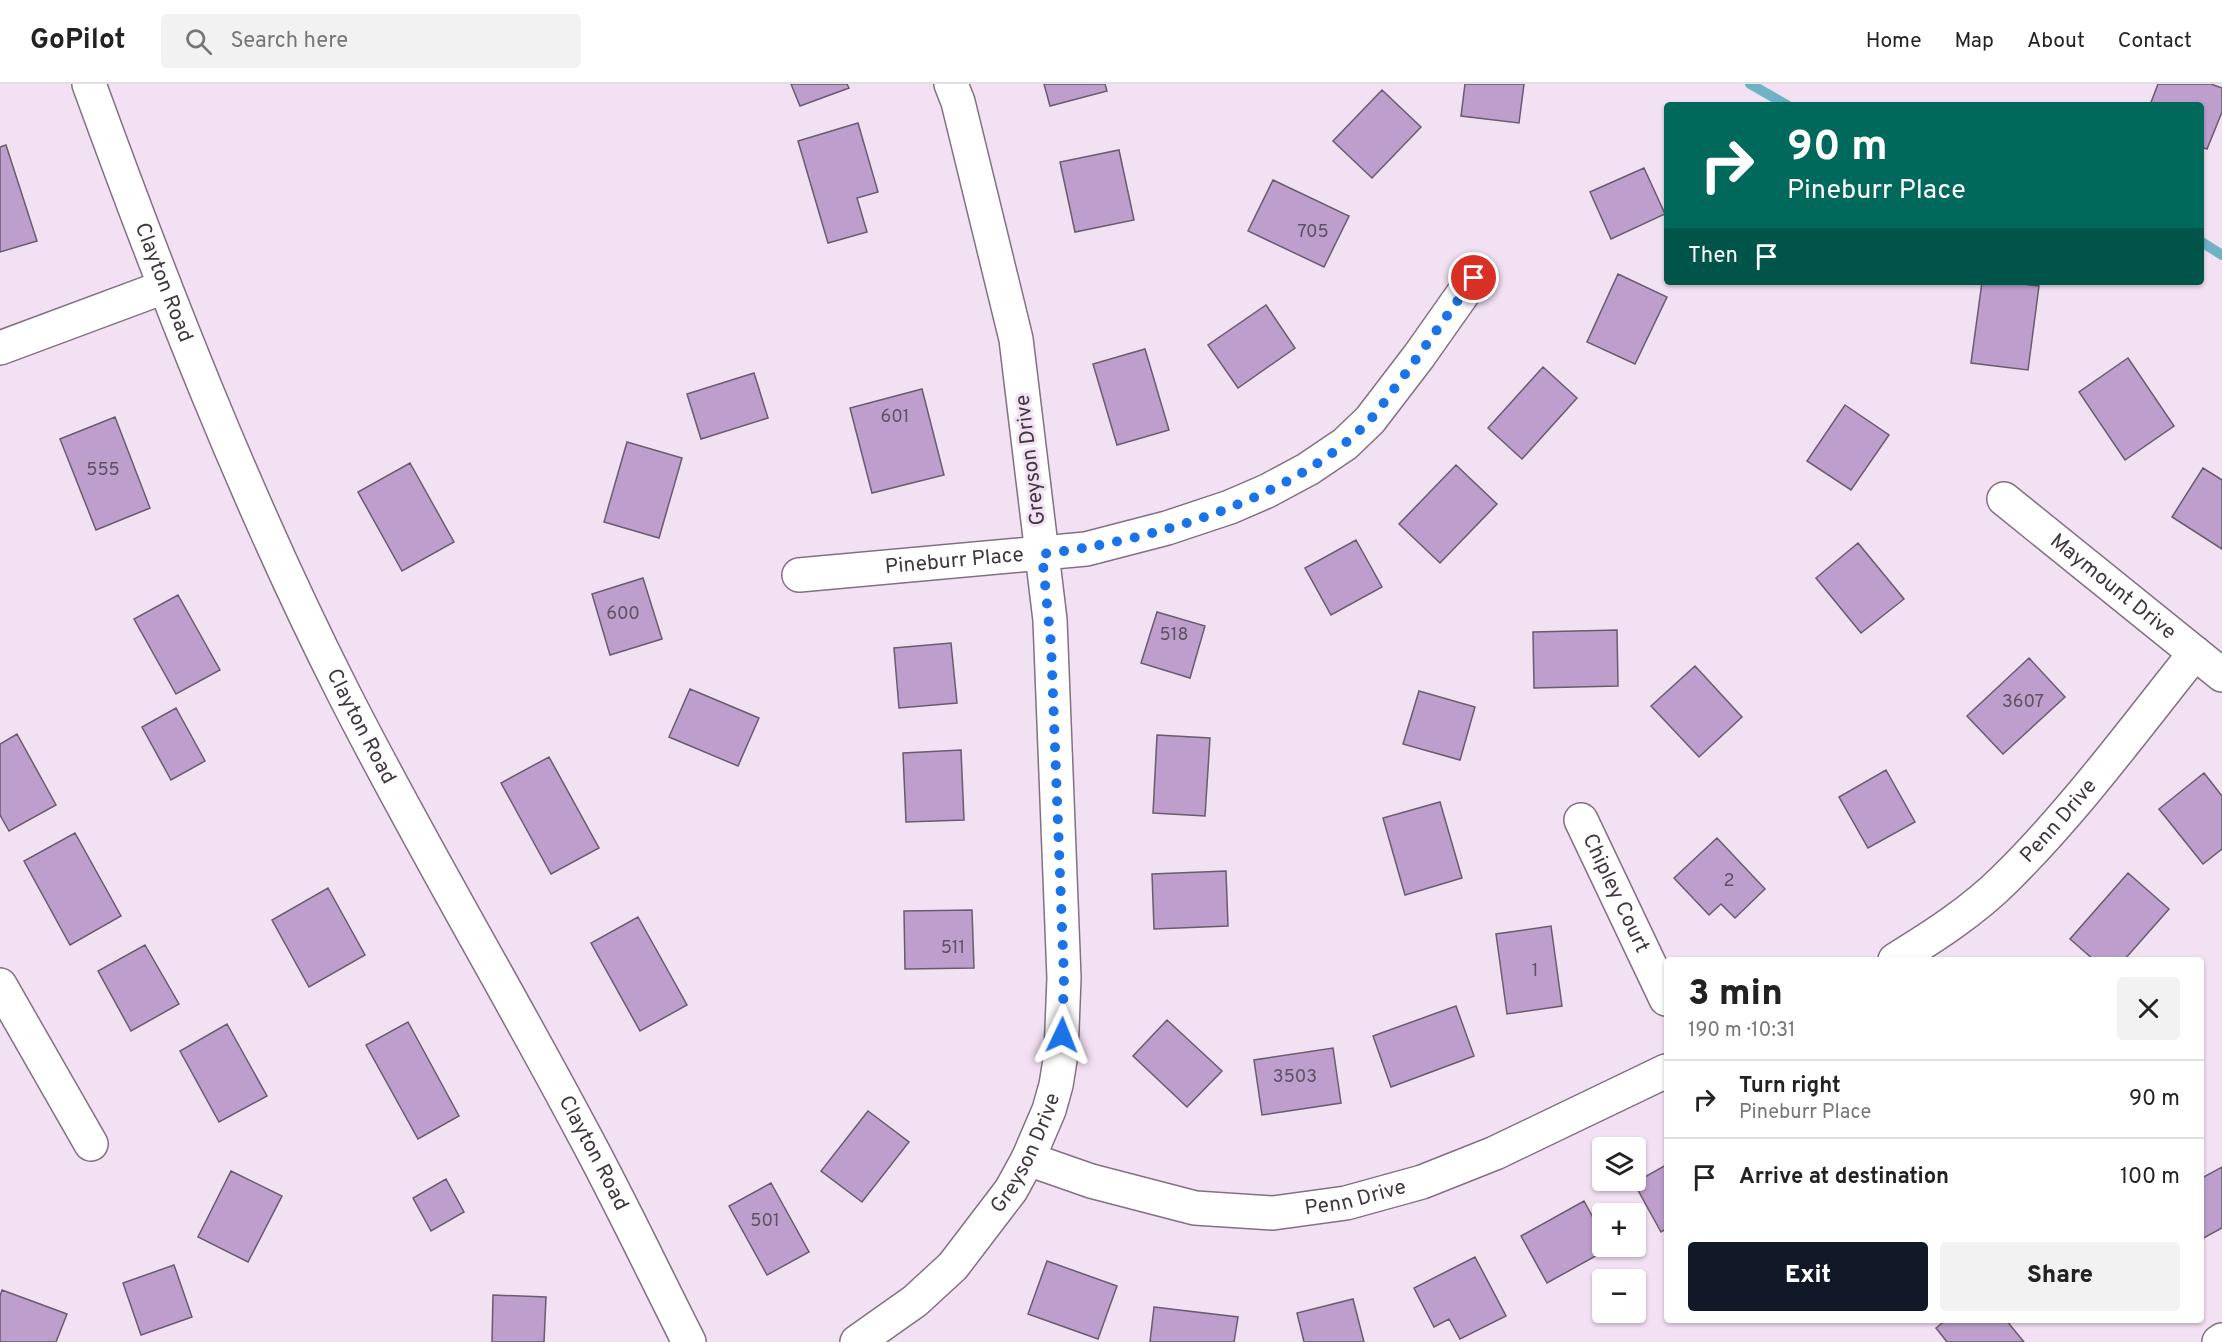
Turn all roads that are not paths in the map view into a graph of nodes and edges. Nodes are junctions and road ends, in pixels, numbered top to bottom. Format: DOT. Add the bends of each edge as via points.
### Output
graph roads {
  1 [pos="88,84"];
  2 [pos="951,84"];
  3 [pos="1474,278"];
  4 [pos="164,287"];
  5 [pos="0,348"];
  6 [pos="2004,499"];
  7 [pos="1042,554"];
  8 [pos="799,576"];
  9 [pos="2195,653"];
  10 [pos="2222,675"];
  11 [pos="1581,820"];
  12 [pos="1900,957"];
  13 [pos="0,986"];
  14 [pos="1664,995"];
  15 [pos="1664,1072"];
  16 [pos="91,1144"];
  17 [pos="1028,1159"];
  18 [pos="689,1342"];
  19 [pos="857,1342"];
  1 -- 4 [label="street, Clayton Road"];
  2 -- 7 [label="street, Greyson Drive" via="1016,339"];
  3 -- 7 [label="street, Pineburr Place" via="1370,420 1345,444 1308,469 1230,507 1167,528 1086,549"];
  4 -- 5 [label="street"];
  4 -- 18 [label="street, Clayton Road" via="260,517 342,691 580,1127"];
  6 -- 9 [label="street, Maymount Drive"];
  7 -- 8 [label="street, Pineburr Place"];
  7 -- 17 [label="street, Greyson Drive" via="1050,620 1064,978 1056,1085"];
  9 -- 10 [label="street, Maymount Drive"];
  9 -- 12 [label="street, Penn Drive" via="2054,828 2004,881 1942,931"];
  11 -- 14 [label="street, Chipley Court"];
  13 -- 16 [label="street"];
  15 -- 17 [label="street, Penn Drive" via="1495,1153 1422,1182 1346,1203 1274,1213 1196,1208 1091,1181"];
  17 -- 19 [label="street, Greyson Drive" via="1011,1190 953,1266 915,1301"];
}
